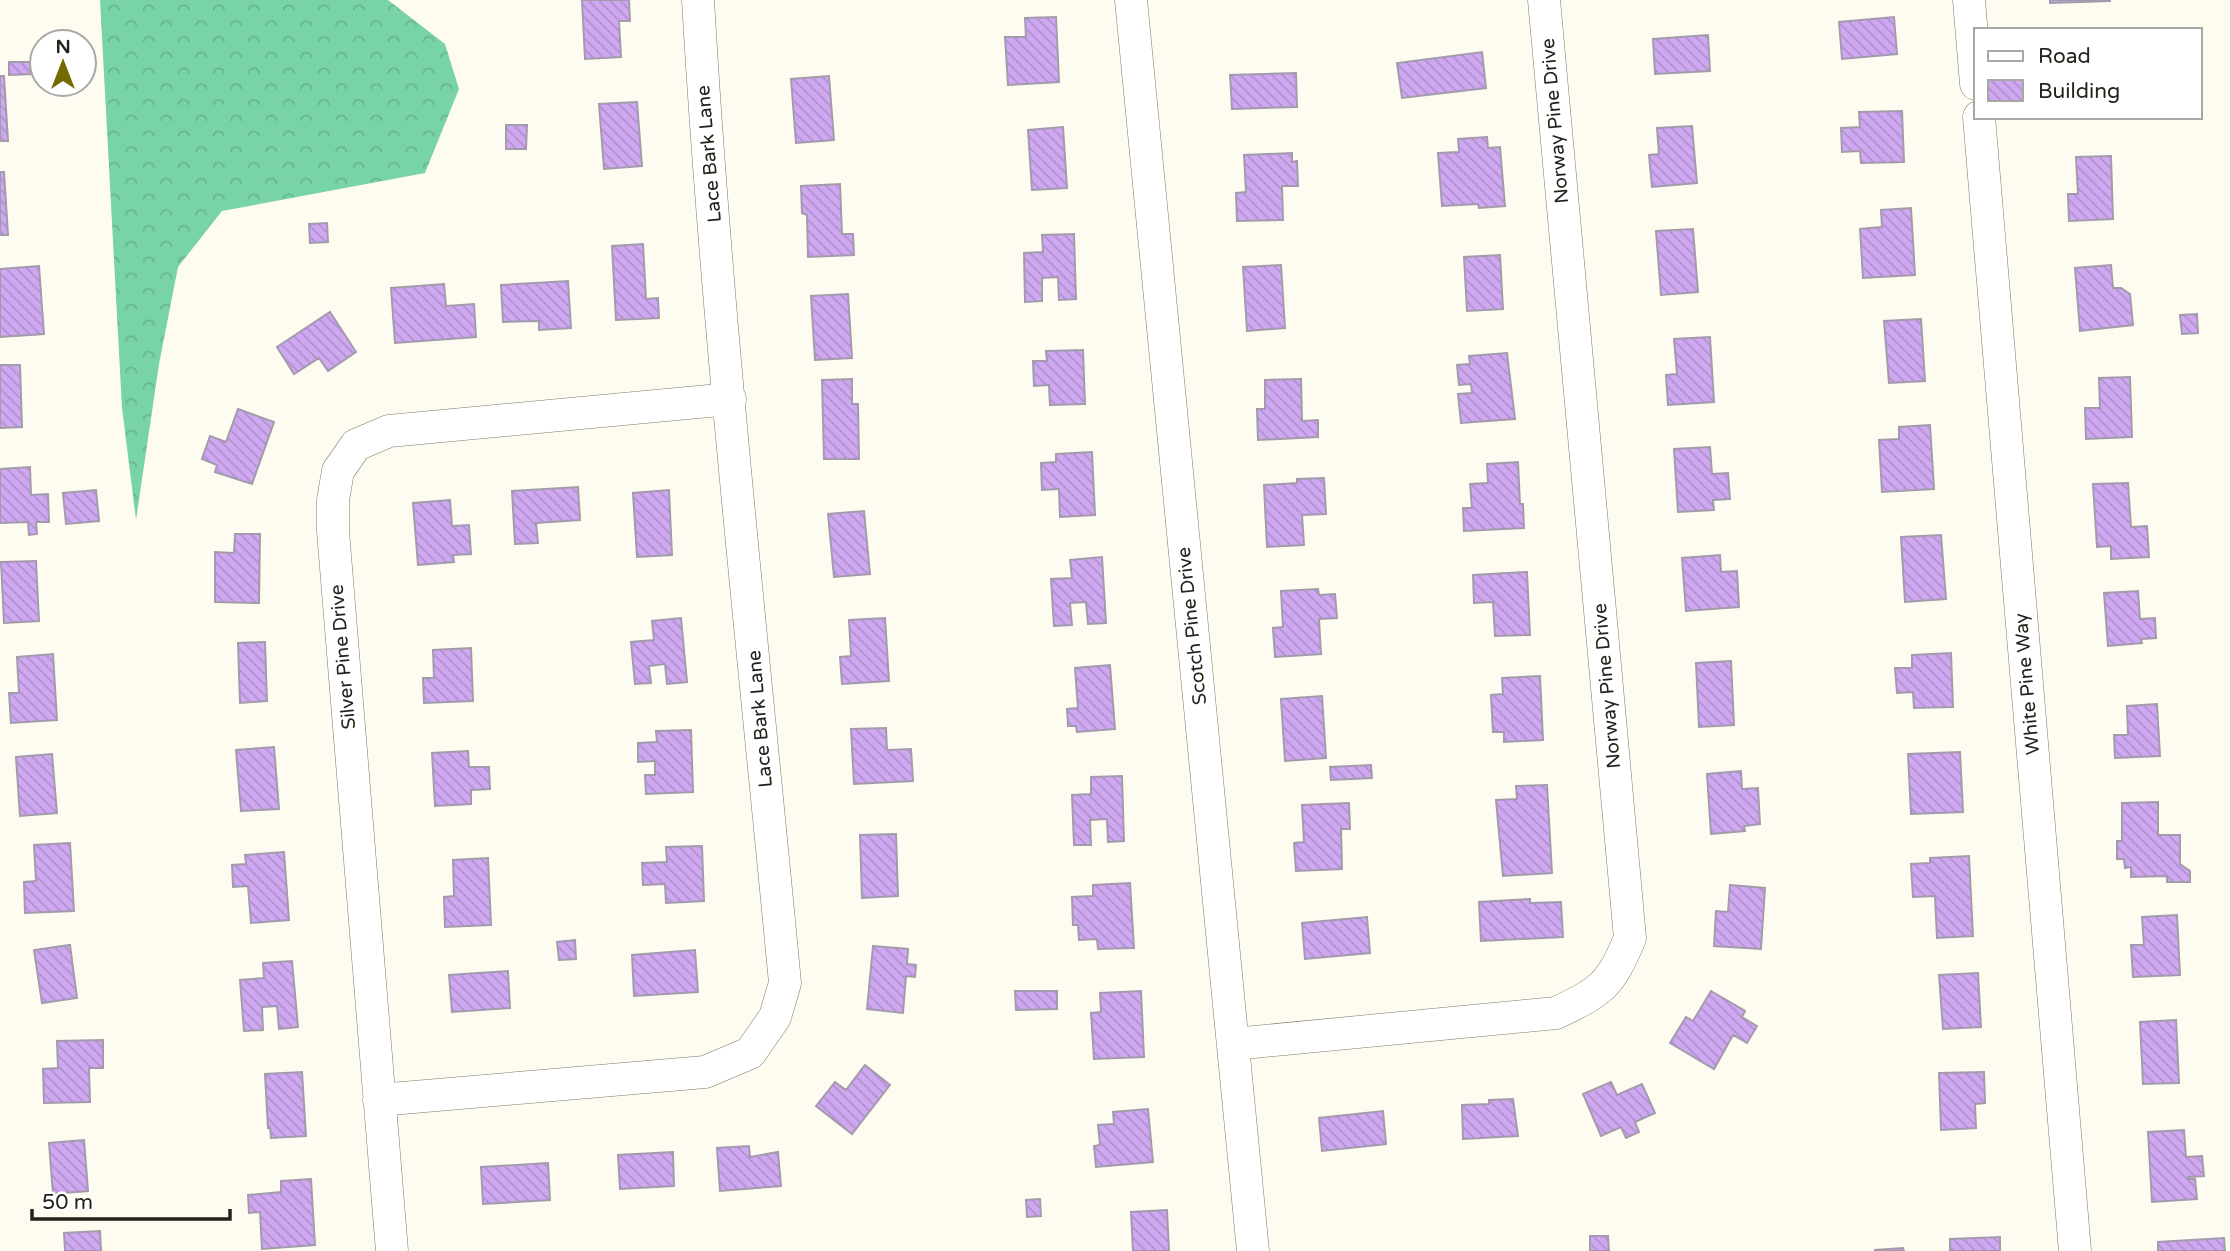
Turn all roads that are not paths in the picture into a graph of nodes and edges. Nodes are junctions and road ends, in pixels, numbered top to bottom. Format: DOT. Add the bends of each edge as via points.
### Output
graph roads {
  1 [pos="698,0"];
  2 [pos="1131,0"];
  3 [pos="1544,0"];
  4 [pos="1969,0"];
  5 [pos="1974,60"];
  6 [pos="1979,119"];
  7 [pos="730,399"];
  8 [pos="1233,1044"];
  9 [pos="379,1100"];
  10 [pos="392,1251"];
  11 [pos="1253,1251"];
  12 [pos="2075,1251"];
  1 -- 7 [label="street, Lace Bark Lane"];
  2 -- 8 [label="street, Scotch Pine Drive"];
  3 -- 8 [label="street, Norway Pine Drive" via="1630,938 1617,970 1594,995 1556,1013"];
  4 -- 5 [label="street"];
  6 -- 12 [label="street, White Pine Way"];
  7 -- 9 [label="street, Silver Pine Drive" via="389,431 356,445 338,471 333,531"];
  7 -- 9 [label="street, Lace Bark Lane" via="785,983 775,1017 750,1053 705,1072"];
  8 -- 11 [label="street, Scotch Pine Drive"];
  9 -- 10 [label="street, Silver Pine Drive"];
}
